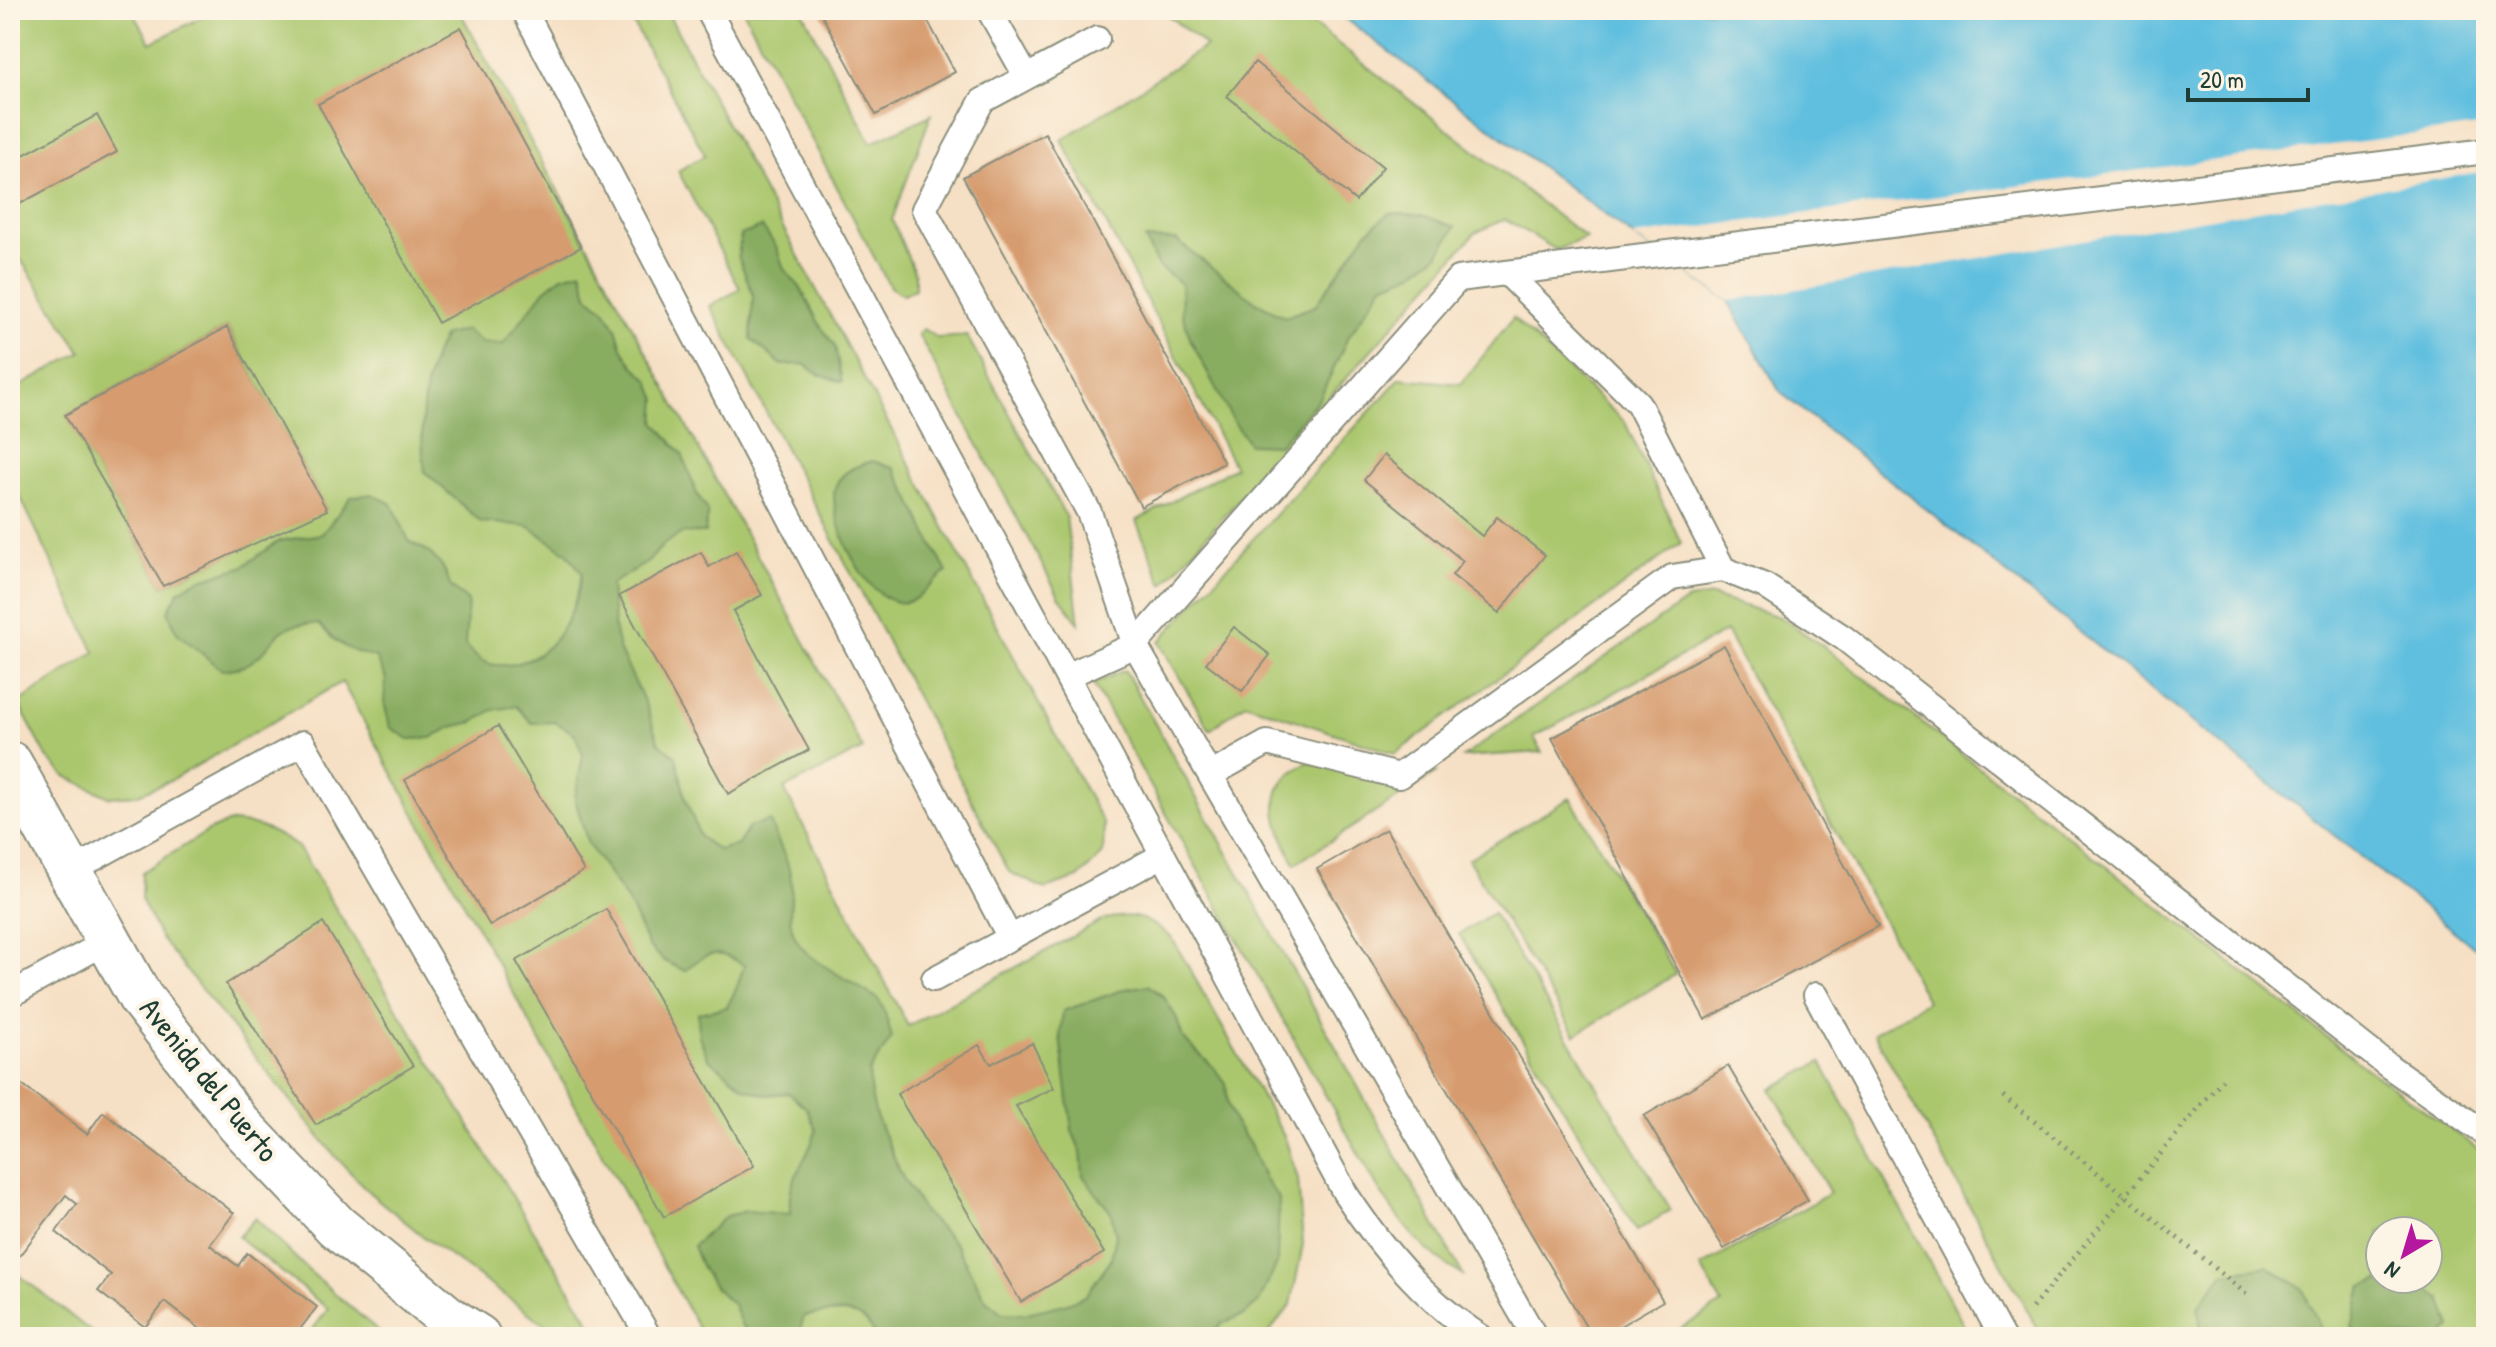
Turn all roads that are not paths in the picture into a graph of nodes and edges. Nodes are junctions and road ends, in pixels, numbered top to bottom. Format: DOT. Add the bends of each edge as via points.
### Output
graph roads {
  1 [pos="524,10"];
  2 [pos="708,10"];
  3 [pos="989,10"];
  4 [pos="1097,39"];
  5 [pos="1026,76"];
  6 [pos="2486,151"];
  7 [pos="1507,273"];
  8 [pos="1723,569"];
  9 [pos="1135,645"];
  10 [pos="1067,676"];
  11 [pos="10,764"];
  12 [pos="1210,775"];
  13 [pos="1163,855"];
  14 [pos="69,872"];
  15 [pos="1010,938"];
  16 [pos="108,941"];
  17 [pos="934,979"];
  18 [pos="10,995"];
  19 [pos="1816,995"];
  20 [pos="2486,1134"];
  21 [pos="478,1337"];
  22 [pos="649,1337"];
  23 [pos="1481,1337"];
  24 [pos="1535,1337"];
  25 [pos="2002,1337"];
  1 -- 15 [label="lane"];
  2 -- 10 [label="lane"];
  3 -- 5 [label="lane"];
  4 -- 5 [label="lane"];
  5 -- 9 [label="lane" via="982,101 924,209 1089,512"];
  6 -- 7 [label="lane"];
  7 -- 8 [label="lane" via="1638,403"];
  7 -- 9 [label="lane" via="1458,279"];
  8 -- 12 [label="lane" via="1672,577 1399,776 1267,743"];
  8 -- 20 [label="lane" via="1765,586 1844,638 2390,1067"];
  9 -- 10 [label="lane"];
  9 -- 12 [label="lane"];
  10 -- 13 [label="lane"];
  11 -- 14 [label="street, Avenida del Puerto"];
  12 -- 24 [label="lane"];
  13 -- 15 [label="lane"];
  13 -- 23 [label="lane" via="1369,1231 1424,1290"];
  14 -- 16 [label="street, Avenida del Puerto"];
  14 -- 22 [label="lane" via="303,743"];
  15 -- 17 [label="lane"];
  16 -- 18 [label="lane"];
  16 -- 21 [label="street, Avenida del Puerto" via="140,997 238,1123 336,1226"];
  19 -- 25 [label="lane"];
}
